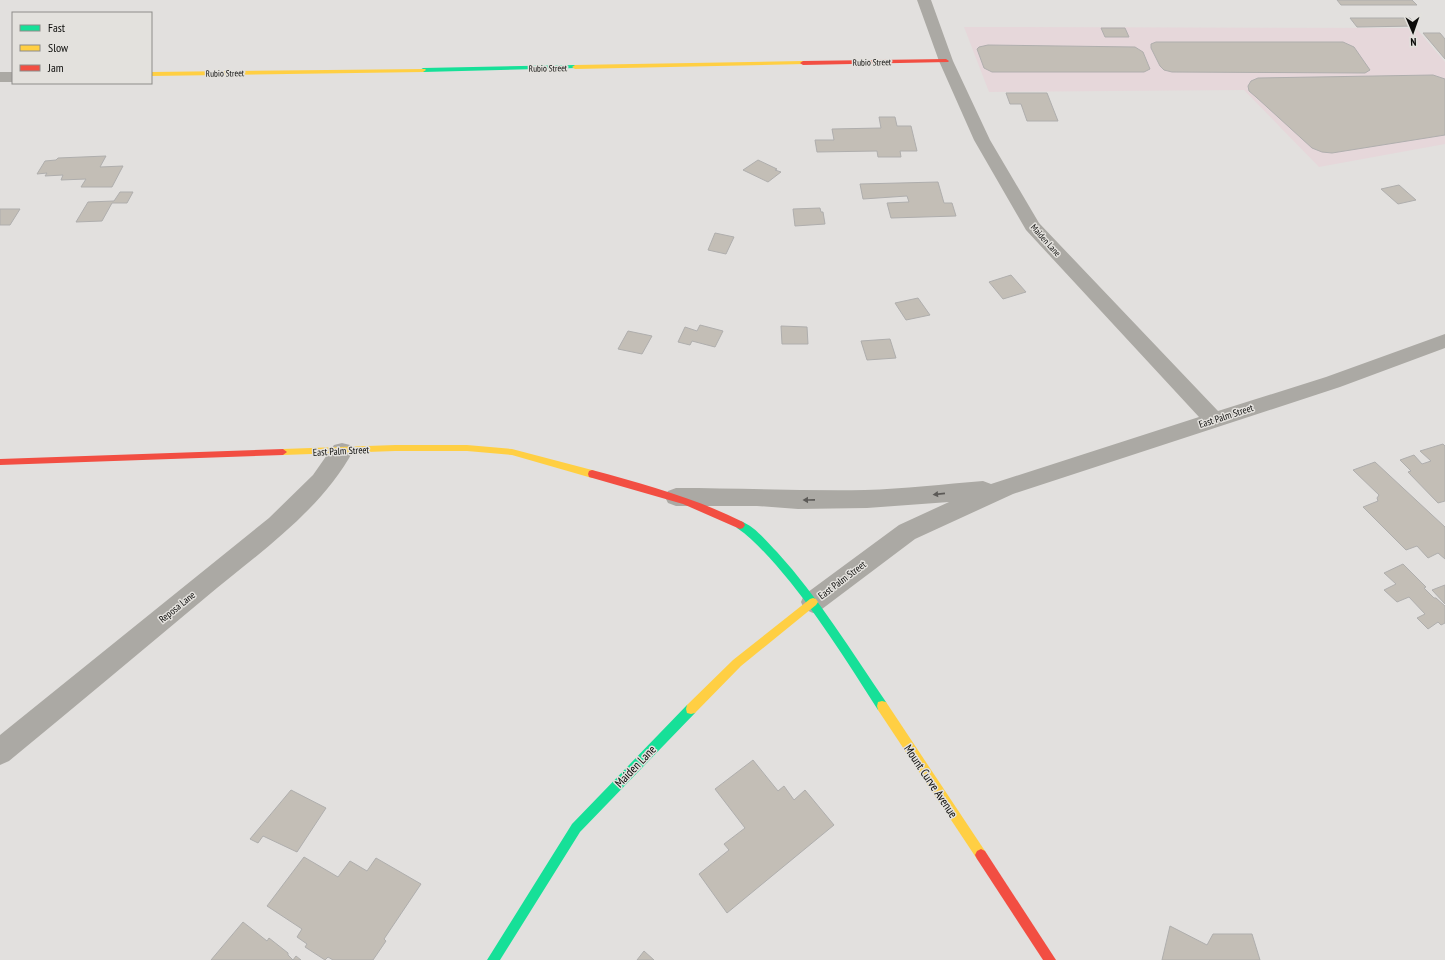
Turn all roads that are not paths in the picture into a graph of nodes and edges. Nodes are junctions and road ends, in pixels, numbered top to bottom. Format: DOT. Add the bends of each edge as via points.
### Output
graph roads {
  1 [pos="924,0"];
  2 [pos="946,61"];
  3 [pos="152,74"];
  4 [pos="12,76"];
  5 [pos="0,77"];
  6 [pos="1445,341"];
  7 [pos="1214,420"];
  8 [pos="342,451"];
  9 [pos="0,462"];
  10 [pos="1006,487"];
  11 [pos="676,497"];
  12 [pos="813,602"];
  13 [pos="0,752"];
  14 [pos="493,960"];
  15 [pos="1050,960"];
  1 -- 2 [label="street, Maiden Lane"];
  2 -- 3 [label="street, Rubio Street"];
  2 -- 7 [label="street, Maiden Lane" via="982,140 1032,226"];
  4 -- 5 [label="street"];
  6 -- 7 [label="street, East Palm Street" via="1333,382"];
  7 -- 10 [label="street, East Palm Street"];
  8 -- 9 [label="street, East Palm Street"];
  8 -- 11 [label="street, East Palm Street" via="467,448 512,452"];
  8 -- 13 [label="street, Reposa Lane" via="321,480 277,525"];
  10 -- 11 [label="street, East Palm Street, one-way" via="867,499"];
  10 -- 12 [label="street, East Palm Street" via="907,532"];
  11 -- 12 [label="street, East Palm Street" via="718,513 752,532"];
  12 -- 14 [label="street, Maiden Lane" via="737,663 576,828"];
  12 -- 15 [label="street, Mount Curve Avenue"];
}
